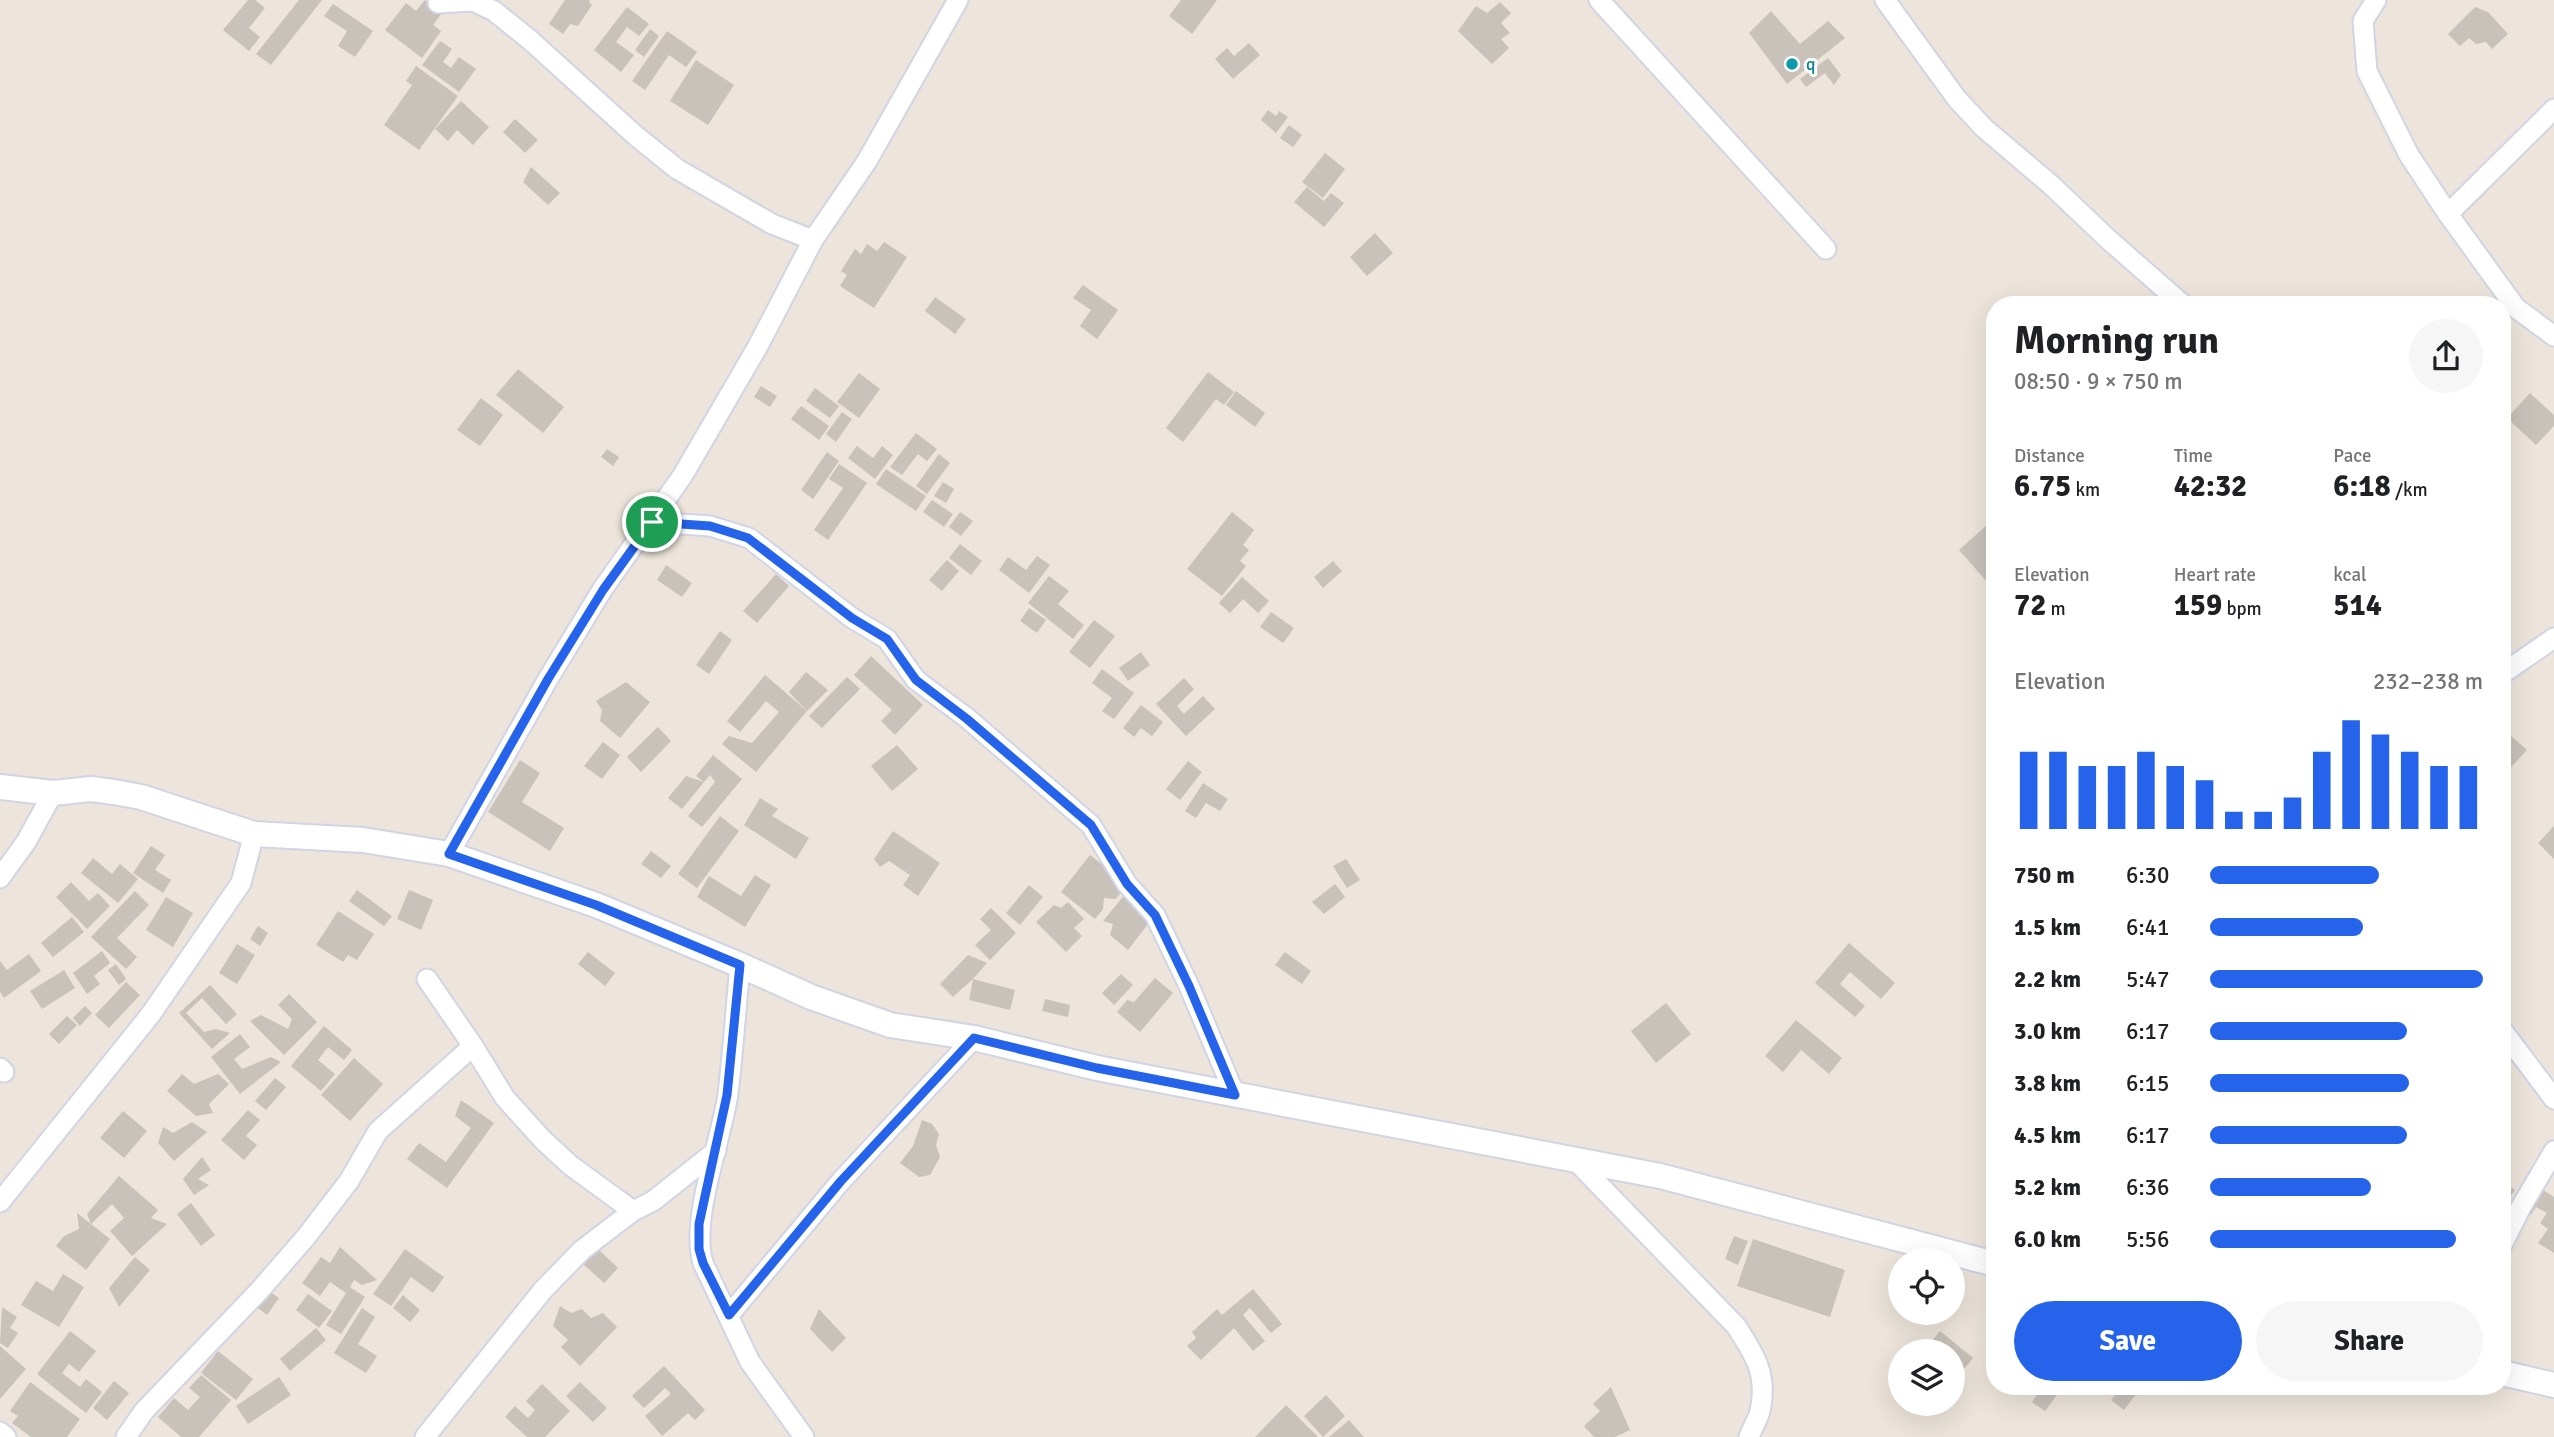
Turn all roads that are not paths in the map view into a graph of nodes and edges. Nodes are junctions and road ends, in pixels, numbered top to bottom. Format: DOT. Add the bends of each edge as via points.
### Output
graph roads {
  1 [pos="958,0"];
  2 [pos="1599,0"];
  3 [pos="1885,0"];
  4 [pos="2376,0"];
  5 [pos="438,3"];
  6 [pos="2554,109"];
  7 [pos="2448,214"];
  8 [pos="813,240"];
  9 [pos="1826,249"];
  10 [pos="2173,296"];
  11 [pos="2507,296"];
  12 [pos="2511,301"];
  13 [pos="2554,336"];
  14 [pos="652,522"];
  15 [pos="2554,638"];
  16 [pos="2511,668"];
  17 [pos="0,787"];
  18 [pos="53,793"];
  19 [pos="254,834"];
  20 [pos="449,854"];
  21 [pos="0,878"];
  22 [pos="740,965"];
  23 [pos="427,979"];
  24 [pos="974,1038"];
  25 [pos="2511,1042"];
  26 [pos="473,1046"];
  27 [pos="1235,1095"];
  28 [pos="2554,1099"];
  29 [pos="2554,1151"];
  30 [pos="716,1152"];
  31 [pos="1575,1160"];
  32 [pos="0,1202"];
  33 [pos="634,1212"];
  34 [pos="2511,1227"];
  35 [pos="1986,1262"];
  36 [pos="729,1315"];
  37 [pos="2511,1375"];
  38 [pos="2554,1385"];
  39 [pos="0,1433"];
  40 [pos="6,1437"];
  41 [pos="126,1437"];
  42 [pos="426,1437"];
  43 [pos="804,1437"];
  44 [pos="1748,1437"];
  1 -- 8 [label="street" via="867,161"];
  2 -- 9 [label="street"];
  3 -- 10 [label="street" via="1957,99 1984,128"];
  4 -- 7 [label="street" via="2363,21 2367,71 2409,155"];
  5 -- 8 [label="street" via="473,1 494,10 677,169 772,224"];
  6 -- 7 [label="street"];
  7 -- 11 [label="street"];
  8 -- 14 [label="street" via="758,346"];
  12 -- 13 [label="street"];
  14 -- 20 [label="street" via="555,668"];
  14 -- 27 [label="street" via="710,526 748,538 852,618 887,639 916,680 1091,825 1127,884 1155,915"];
  15 -- 16 [label="street"];
  17 -- 18 [label="street"];
  18 -- 19 [label="street" via="91,789 141,797"];
  18 -- 21 [label="street"];
  19 -- 20 [label="street" via="363,840"];
  19 -- 32 [label="street" via="241,883 151,1014"];
  20 -- 22 [label="street" via="596,905"];
  22 -- 24 [label="street" via="811,998 890,1025"];
  22 -- 30 [label="street" via="727,1095"];
  23 -- 26 [label="street"];
  24 -- 27 [label="street"];
  24 -- 36 [label="street" via="841,1181"];
  25 -- 28 [label="street"];
  26 -- 33 [label="street" via="505,1098 542,1139"];
  26 -- 41 [label="street" via="378,1131 349,1181 306,1237 144,1411"];
  27 -- 31 [label="street"];
  29 -- 34 [label="street"];
  30 -- 33 [label="street"];
  30 -- 36 [label="street" via="699,1224 699,1249"];
  31 -- 35 [label="street" via="1660,1176"];
  31 -- 44 [label="street" via="1737,1326 1758,1358 1760,1411"];
  33 -- 42 [label="street" via="582,1250 543,1290"];
  36 -- 43 [label="street" via="750,1362"];
  37 -- 38 [label="street"];
  39 -- 40 [label="street"];
}
